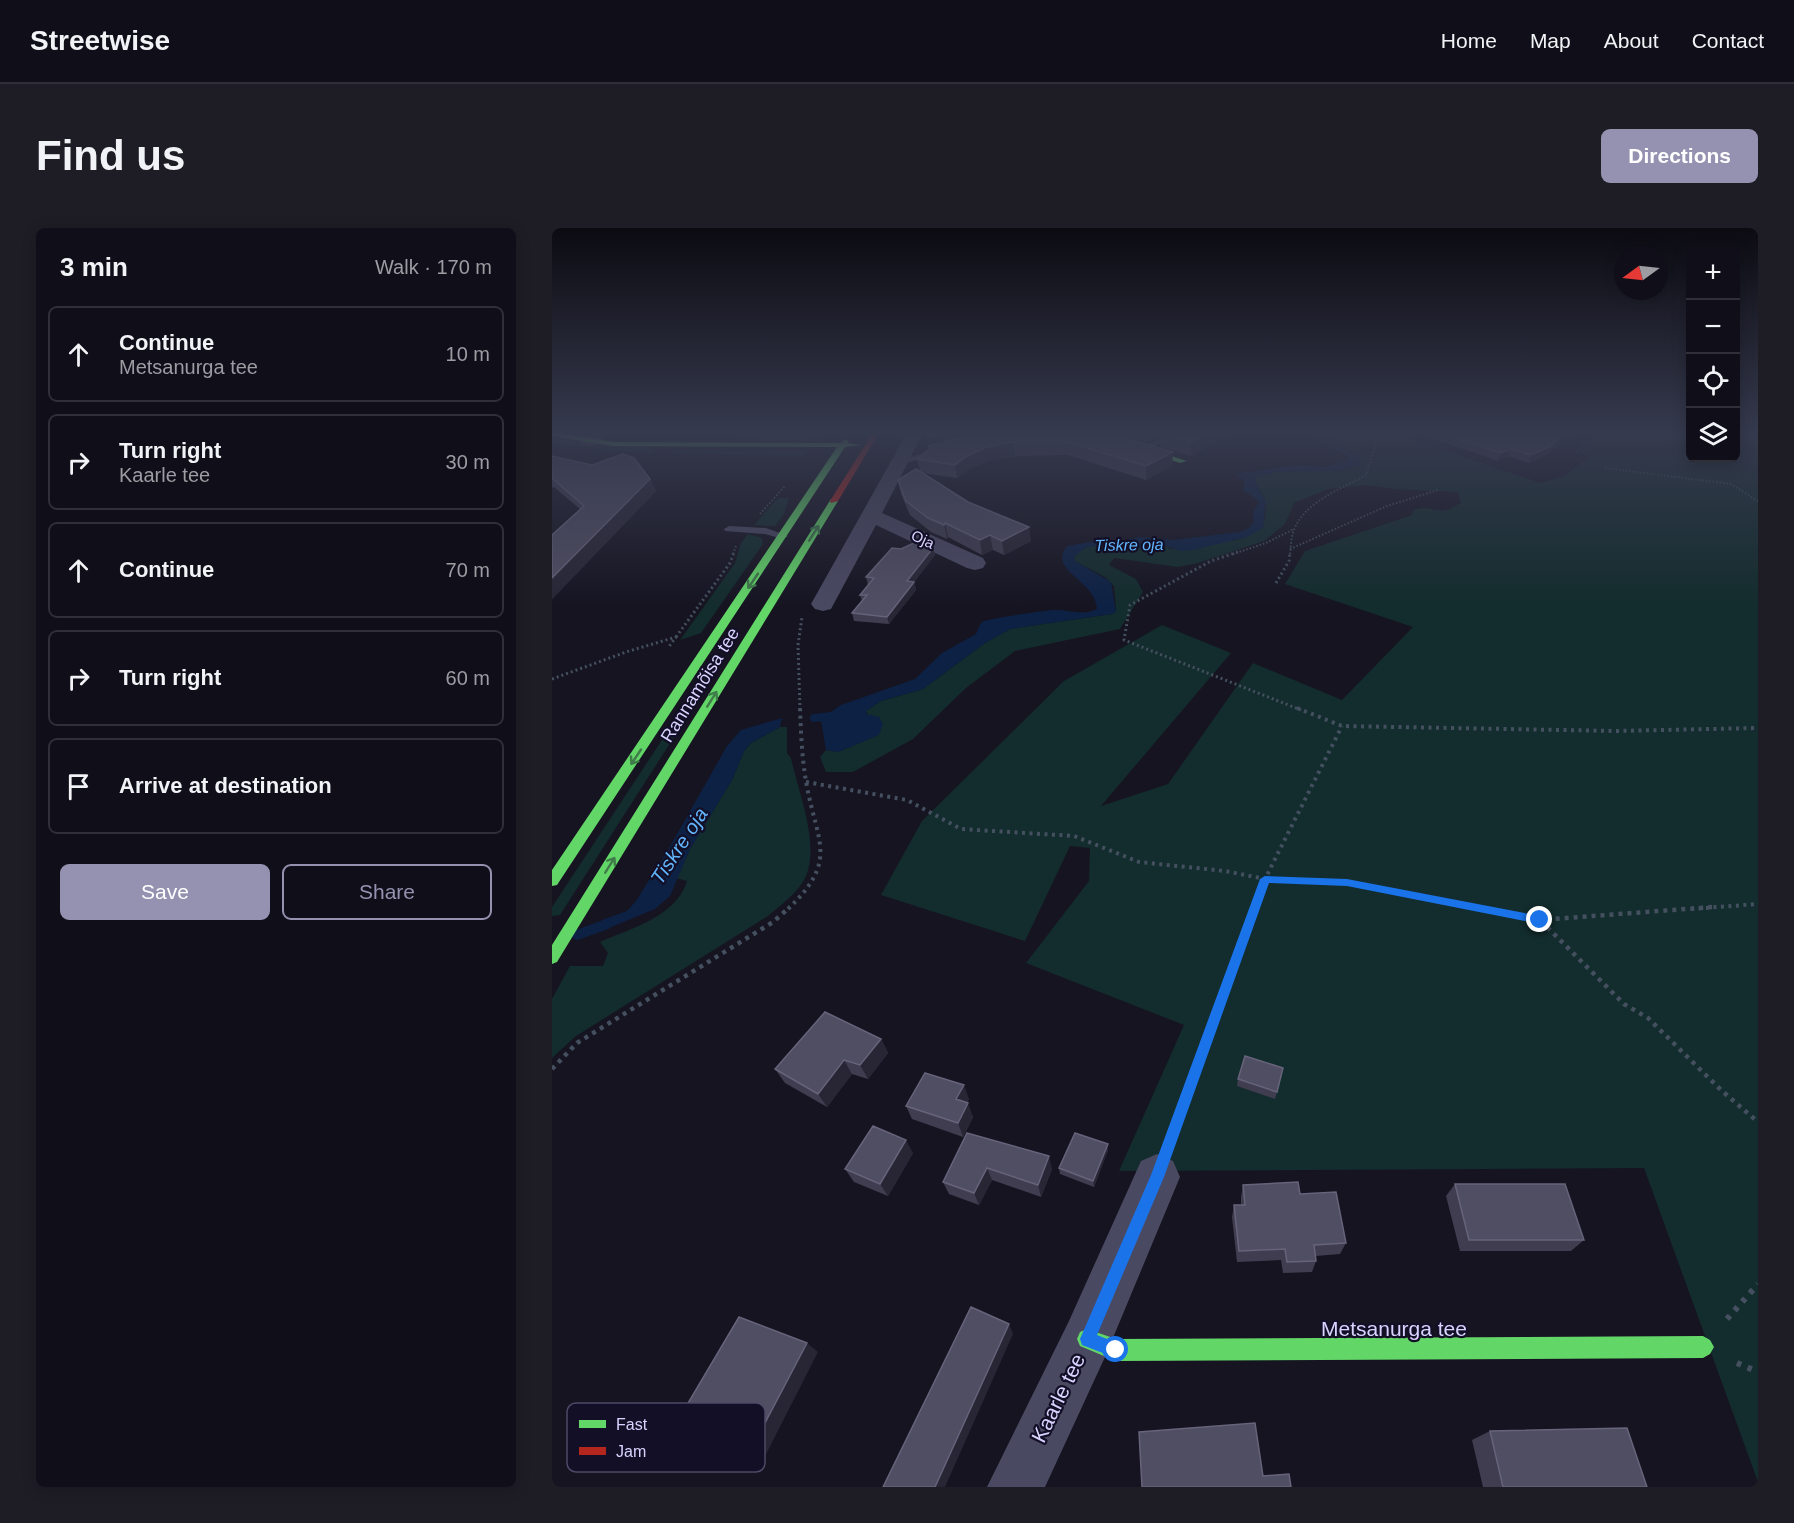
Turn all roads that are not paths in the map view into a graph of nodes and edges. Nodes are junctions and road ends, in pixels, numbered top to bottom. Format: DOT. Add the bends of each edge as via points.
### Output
graph roads {
  1 [pos="813,490"];
  2 [pos="840,490"];
  3 [pos="884,490"];
  4 [pos="871,515"];
  5 [pos="729,530"];
  6 [pos="783,536"];
  7 [pos="975,563"];
  8 [pos="822,604"];
  9 [pos="552,881"];
  10 [pos="552,958"];
  11 [pos="1157,1177"];
  12 [pos="1087,1339"];
  13 [pos="1703,1347"];
  14 [pos="1015,1487"];
  1 -- 6 [label="main road, Rannamõisa tee"];
  10 -- 2 [label="main road, Rannamõisa tee, one-way"];
  3 -- 4 [label="street"];
  4 -- 7 [label="street, Oja"];
  4 -- 8 [label="street"];
  5 -- 6 [label="lane" via="766,531"];
  6 -- 9 [label="main road, Rannamõisa tee, one-way"];
  11 -- 12 [label="street, Kaarle tee"];
  12 -- 13 [label="main road, Metsanurga tee" via="1116,1350"];
  12 -- 14 [label="street, Kaarle tee"];
}
